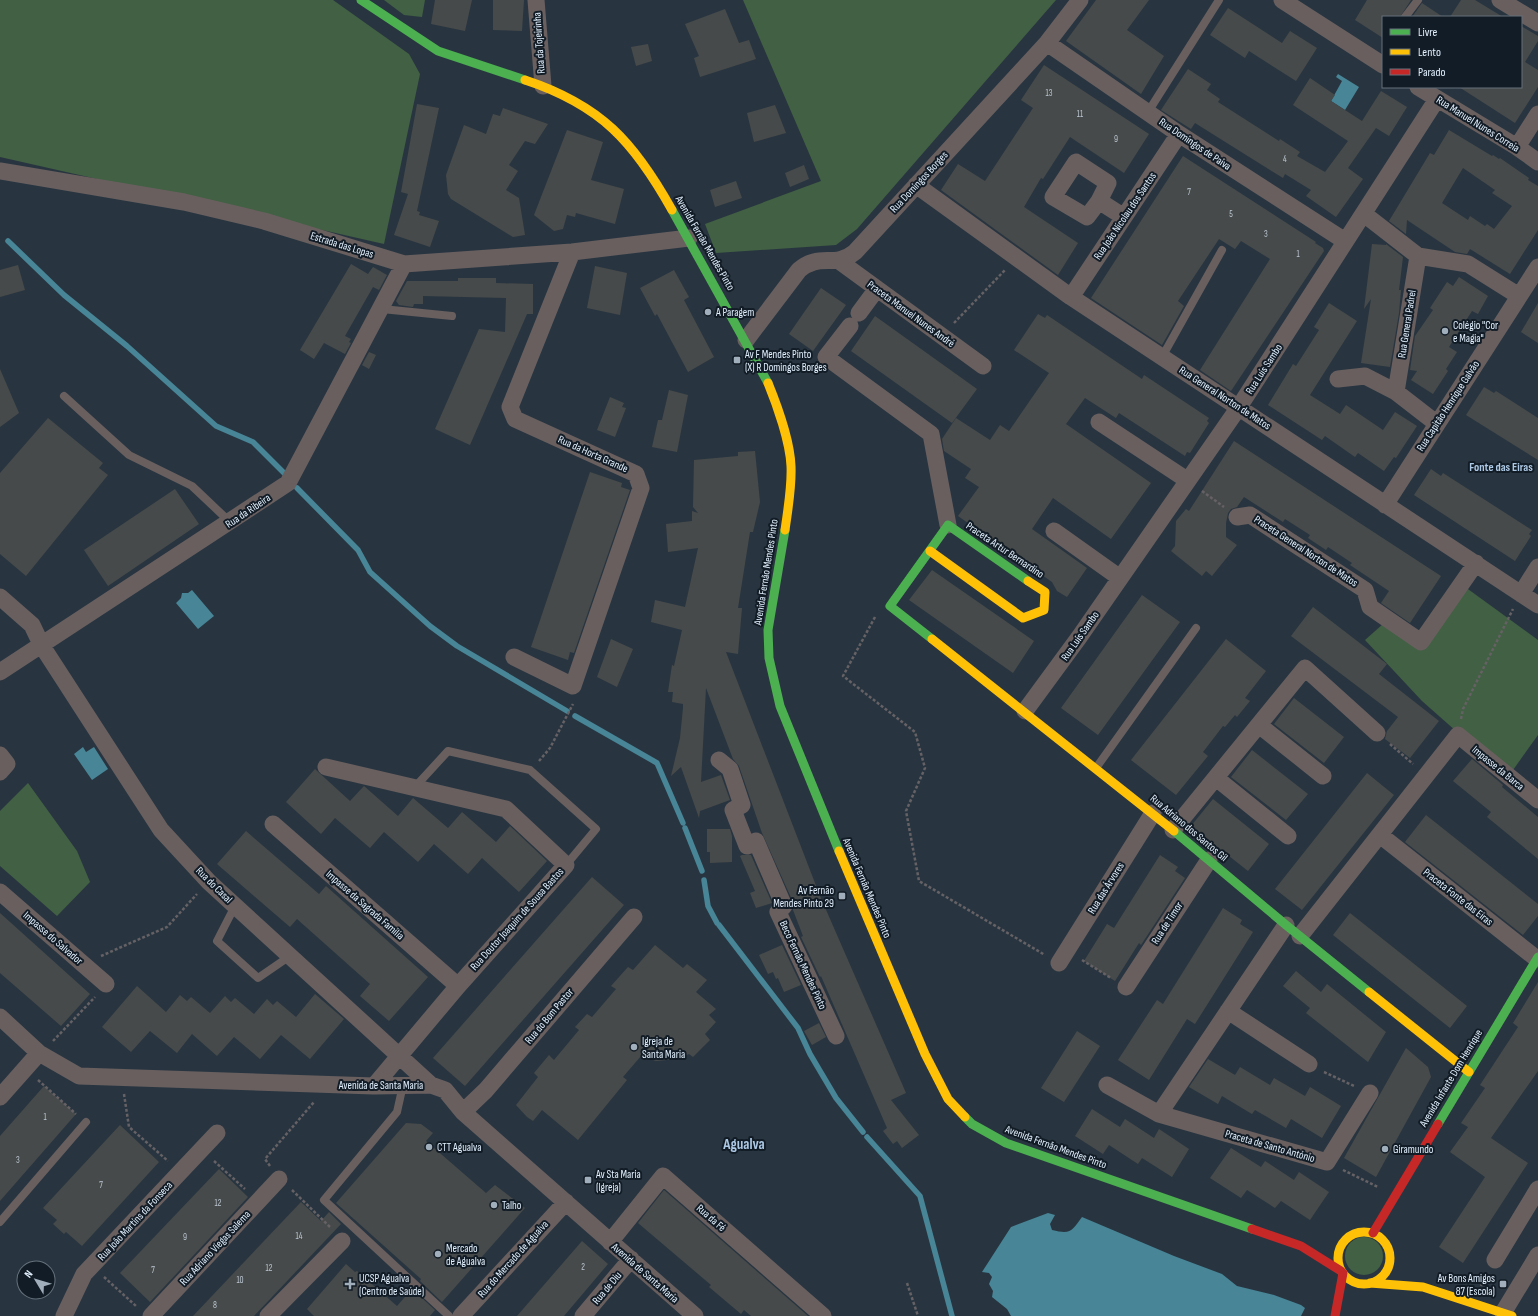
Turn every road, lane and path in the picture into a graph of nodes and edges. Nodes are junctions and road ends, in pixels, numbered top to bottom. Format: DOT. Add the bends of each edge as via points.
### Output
graph roads {
  1 [pos="361,0"];
  2 [pos="536,0"];
  3 [pos="1080,0"];
  4 [pos="1219,0"];
  5 [pos="1282,0"];
  6 [pos="1418,0"];
  7 [pos="1500,0"];
  8 [pos="1407,16"];
  9 [pos="1538,23"];
  10 [pos="1047,43"];
  11 [pos="1382,61"];
  12 [pos="542,86"];
  13 [pos="1420,88"];
  14 [pos="1437,99"];
  15 [pos="1148,112"];
  16 [pos="1538,114"];
  17 [pos="1179,134"];
  18 [pos="1517,147"];
  19 [pos="1538,162"];
  20 [pos="0,171"];
  21 [pos="916,185"];
  22 [pos="1099,200"];
  23 [pos="1364,214"];
  24 [pos="1124,217"];
  25 [pos="689,238"];
  26 [pos="1345,241"];
  27 [pos="1222,250"];
  28 [pos="572,252"];
  29 [pos="1418,256"];
  30 [pos="1017,258"];
  31 [pos="839,261"];
  32 [pos="404,264"];
  33 [pos="1538,267"];
  34 [pos="876,290"];
  35 [pos="1519,296"];
  36 [pos="1071,298"];
  37 [pos="382,309"];
  38 [pos="452,316"];
  39 [pos="941,336"];
  40 [pos="746,340"];
  41 [pos="1162,357"];
  42 [pos="983,366"];
  43 [pos="1338,379"];
  44 [pos="1396,392"];
  45 [pos="64,396"];
  46 [pos="1239,407"];
  47 [pos="1098,422"];
  48 [pos="1436,423"];
  49 [pos="1187,480"];
  50 [pos="1385,505"];
  51 [pos="1237,517"];
  52 [pos="231,522"];
  53 [pos="948,525"];
  54 [pos="1054,531"];
  55 [pos="930,551"];
  56 [pos="1476,563"];
  57 [pos="1538,567"];
  58 [pos="1120,578"];
  59 [pos="1521,594"];
  60 [pos="0,597"];
  61 [pos="1538,605"];
  62 [pos="890,606"];
  63 [pos="1196,628"];
  64 [pos="42,646"];
  65 [pos="514,657"];
  66 [pos="0,672"];
  67 [pos="573,704"];
  68 [pos="1026,711"];
  69 [pos="1259,725"];
  70 [pos="1378,733"];
  71 [pos="1458,735"];
  72 [pos="550,748"];
  73 [pos="0,755"];
  74 [pos="719,760"];
  75 [pos="326,767"];
  76 [pos="1095,768"];
  77 [pos="0,772"];
  78 [pos="1323,776"];
  79 [pos="1427,776"];
  80 [pos="1216,778"];
  81 [pos="414,787"];
  82 [pos="1538,800"];
  83 [pos="1153,813"];
  84 [pos="273,824"];
  85 [pos="1173,830"];
  86 [pos="1288,836"];
  87 [pos="1380,836"];
  88 [pos="1209,860"];
  89 [pos="566,865"];
  90 [pos="209,882"];
  91 [pos="0,892"];
  92 [pos="235,906"];
  93 [pos="634,917"];
  94 [pos="1286,925"];
  95 [pos="1300,936"];
  96 [pos="290,956"];
  97 [pos="1063,957"];
  98 [pos="1537,958"];
  99 [pos="82,964"];
  100 [pos="458,986"];
  101 [pos="1126,987"];
  102 [pos="101,990"];
  103 [pos="1228,1011"];
  104 [pos="0,1017"];
  105 [pos="66,1029"];
  106 [pos="836,1036"];
  107 [pos="39,1053"];
  108 [pos="399,1055"];
  109 [pos="1309,1064"];
  110 [pos="25,1069"];
  111 [pos="1469,1072"];
  112 [pos="121,1078"];
  113 [pos="329,1084"];
  114 [pos="403,1085"];
  115 [pos="431,1085"];
  116 [pos="1108,1085"];
  117 [pos="374,1086"];
  118 [pos="1370,1093"];
  119 [pos="0,1097"];
  120 [pos="463,1112"];
  121 [pos="1159,1114"];
  122 [pos="86,1122"];
  123 [pos="217,1133"];
  124 [pos="202,1150"];
  125 [pos="1327,1162"];
  126 [pos="181,1172"];
  127 [pos="279,1179"];
  128 [pos="1538,1189"];
  129 [pos="1395,1195"];
  130 [pos="258,1202"];
  131 [pos="566,1202"];
  132 [pos="0,1222"];
  133 [pos="1373,1233"];
  134 [pos="1351,1235"];
  135 [pos="1336,1238"];
  136 [pos="342,1241"];
  137 [pos="610,1242"];
  138 [pos="1315,1242"];
  139 [pos="1301,1246"];
  140 [pos="1538,1255"];
  141 [pos="1390,1256"];
  142 [pos="631,1259"];
  143 [pos="1495,1260"];
  144 [pos="92,1266"];
  145 [pos="1400,1266"];
  146 [pos="1342,1272"];
  147 [pos="1412,1276"];
  148 [pos="907,1283"];
  149 [pos="1366,1284"];
  150 [pos="1423,1287"];
  151 [pos="1472,1302"];
  152 [pos="146,1314"];
  153 [pos="274,1314"];
  154 [pos="1508,1314"];
  155 [pos="64,1316"];
  156 [pos="449,1316"];
  157 [pos="461,1316"];
  158 [pos="583,1316"];
  159 [pos="695,1316"];
  160 [pos="822,1316"];
  161 [pos="918,1316"];
  162 [pos="1336,1316"];
  1 -- 12 [label="main road, Avenida Fernão Mendes Pinto" via="438,51"];
  2 -- 12 [label="street, Rua da Tojeirinha"];
  3 -- 10 [label="street, Rua Domingos Borges"];
  4 -- 15 [label="lane"];
  5 -- 11 [label="street"];
  6 -- 8 [label="lane"];
  7 -- 9 [label="street"];
  10 -- 15 [label="street, Rua Domingos de Paiva"];
  10 -- 21 [label="street, Rua Domingos Borges"];
  12 -- 25 [label="main road, Avenida Fernão Mendes Pinto" via="576,101 604,119 626,140 660,188"];
  13 -- 14 [label="street, Rua Manuel Nunes Correia"];
  14 -- 18 [label="street, Rua Manuel Nunes Correia"];
  14 -- 23 [label="street, Rua Luís Sambo"];
  15 -- 17 [label="street, Rua Domingos de Paiva"];
  16 -- 18 [label="street"];
  17 -- 24 [label="street, Rua João Nicolau dos Santos"];
  17 -- 26 [label="street, Rua Domingos de Paiva"];
  18 -- 19 [label="street, Rua Manuel Nunes Correia"];
  20 -- 32 [label="street, Estrada das Lopas" via="206,207 264,221"];
  21 -- 30 [label="street, Rua General Norton de Matos"];
  21 -- 31 [label="street, Rua Domingos Borges" via="855,252"];
  22 -- 24 [label="street"];
  23 -- 26 [label="street, Rua Luís Sambo"];
  23 -- 29 [label="street"];
  24 -- 36 [label="street, Rua João Nicolau dos Santos"];
  25 -- 28 [label="street, Estrada das Lopas"];
  25 -- 40 [label="main road, Avenida Fernão Mendes Pinto"];
  26 -- 46 [label="street, Rua Luís Sambo"];
  27 -- 41 [label="lane"];
  28 -- 32 [label="street, Estrada das Lopas"];
  28 -- 65 [label="street, Rua da Horta Grande" via="510,407 515,419 636,474 641,488 573,686"];
  29 -- 35 [label="street" via="1468,264"];
  29 -- 44 [label="street, Rua General Padrel"];
  30 -- 36 [label="street, Rua General Norton de Matos"];
  30 -- 39 [label="path"];
  31 -- 34 [label="street, Praceta Manuel Nunes André"];
  31 -- 40 [label="street" via="808,263 799,270"];
  32 -- 37 [label="street, Rua da Ribeira"];
  33 -- 35 [label="street, Rua Capitão Henrique Galvão"];
  34 -- 39 [label="street, Praceta Manuel Nunes André"];
  34 -- 53 [label="street" via="826,357 931,434"];
  35 -- 48 [label="street, Rua Capitão Henrique Galvão"];
  36 -- 41 [label="street, Rua General Norton de Matos"];
  37 -- 38 [label="lane"];
  37 -- 52 [label="street, Rua da Ribeira" via="288,484"];
  39 -- 42 [label="street, Praceta Manuel Nunes André"];
  40 -- 139 [label="main road, Avenida Fernão Mendes Pinto" via="766,377 778,408 791,464 791,491 768,630 769,658 776,691 854,888 925,1054 948,1099 972,1124 1006,1143"];
  41 -- 46 [label="street, Rua General Norton de Matos"];
  43 -- 44 [label="street" via="1365,376"];
  44 -- 48 [label="street"];
  45 -- 52 [label="lane" via="129,455 192,486"];
  46 -- 49 [label="street, Rua Luís Sambo"];
  46 -- 50 [label="street, Rua General Norton de Matos"];
  47 -- 49 [label="street"];
  48 -- 50 [label="street, Rua Capitão Henrique Galvão"];
  49 -- 51 [label="path"];
  49 -- 58 [label="street, Rua Luís Sambo"];
  50 -- 56 [label="street, Rua General Norton de Matos"];
  51 -- 56 [label="street, Praceta General Norton de Matos" via="1250,515 1365,590 1370,607 1421,642"];
  52 -- 64 [label="street, Rua da Ribeira"];
  53 -- 55 [label="main road, Praceta Artur Bernardino"];
  53 -- 55 [label="main road, Praceta Artur Bernardino" via="1045,592 1044,610 1023,618"];
  54 -- 58 [label="street"];
  55 -- 62 [label="main road, Praceta Artur Bernardino"];
  56 -- 59 [label="street, Rua General Norton de Matos"];
  57 -- 59 [label="street"];
  58 -- 68 [label="street, Rua Luís Sambo"];
  59 -- 61 [label="street, Rua General Norton de Matos"];
  59 -- 71 [label="path" via="1464,709"];
  60 -- 64 [label="street, Rua do Casal" via="32,625"];
  62 -- 68 [label="main road, Rua Adriano dos Santos Gil"];
  62 -- 97 [label="path" via="874,618 843,676 914,732 925,768 906,811 919,881"];
  63 -- 76 [label="lane"];
  64 -- 66 [label="street, Rua da Ribeira"];
  64 -- 90 [label="street, Rua do Casal" via="161,830"];
  67 -- 72 [label="path"];
  68 -- 76 [label="main road, Rua Adriano dos Santos Gil"];
  69 -- 70 [label="street" via="1305,668"];
  69 -- 78 [label="street"];
  69 -- 80 [label="street"];
  70 -- 79 [label="path"];
  71 -- 79 [label="street"];
  71 -- 82 [label="street, Impasse da Barca"];
  73 -- 77 [label="street" via="7,764"];
  74 -- 106 [label="street, Beco Fernão Mendes Pinto" via="730,769 742,805 733,810 747,846 756,842 784,906 778,912"];
  75 -- 81 [label="street, Rua Doutor Joaquim de Sousa Bastos"];
  76 -- 83 [label="main road, Rua Adriano dos Santos Gil"];
  79 -- 87 [label="street"];
  80 -- 85 [label="street"];
  80 -- 86 [label="street"];
  81 -- 89 [label="street, Rua Doutor Joaquim de Sousa Bastos" via="506,808"];
  81 -- 89 [label="lane" via="448,751 530,770 596,829"];
  83 -- 85 [label="main road, Rua Adriano dos Santos Gil"];
  83 -- 97 [label="street, Rua das Árvores"];
  84 -- 100 [label="street, Impasse da Sagrada Família"];
  85 -- 88 [label="main road, Rua Adriano dos Santos Gil"];
  87 -- 95 [label="street"];
  87 -- 98 [label="street, Praceta Fonte das Eiras"];
  88 -- 94 [label="main road, Rua Adriano dos Santos Gil"];
  88 -- 101 [label="street, Rua de Timor"];
  89 -- 100 [label="street, Rua Doutor Joaquim de Sousa Bastos"];
  90 -- 92 [label="street, Rua do Casal"];
  90 -- 99 [label="path" via="167,927"];
  91 -- 99 [label="street, Impasse do Salvador"];
  92 -- 96 [label="street, Rua do Casal"];
  92 -- 96 [label="lane" via="217,941 258,978"];
  93 -- 120 [label="street, Rua do Bom Pastor" via="486,1090"];
  94 -- 95 [label="main road, Rua Adriano dos Santos Gil"];
  94 -- 103 [label="street"];
  95 -- 111 [label="main road, Rua Adriano dos Santos Gil"];
  96 -- 108 [label="street, Rua do Casal"];
  97 -- 101 [label="path"];
  98 -- 111 [label="main road, Avenida Infante Dom Henrique"];
  99 -- 102 [label="street, Impasse do Salvador"];
  100 -- 108 [label="street, Rua Doutor Joaquim de Sousa Bastos"];
  102 -- 105 [label="path"];
  103 -- 109 [label="street"];
  103 -- 121 [label="street"];
  104 -- 107 [label="street, Avenida de Santa Maria"];
  107 -- 110 [label="street"];
  107 -- 112 [label="street, Avenida de Santa Maria" via="79,1076"];
  108 -- 115 [label="street, Rua do Casal"];
  108 -- 117 [label="street, Rua Doutor Joaquim de Sousa Bastos"];
  109 -- 118 [label="path"];
  110 -- 119 [label="street"];
  110 -- 122 [label="path"];
  111 -- 129 [label="main road, Avenida Infante Dom Henrique"];
  112 -- 113 [label="street, Avenida de Santa Maria"];
  112 -- 126 [label="path" via="129,1127"];
  113 -- 117 [label="street, Avenida de Santa Maria"];
  113 -- 127 [label="path" via="265,1159"];
  114 -- 115 [label="street, Avenida de Santa Maria"];
  114 -- 117 [label="street, Avenida de Santa Maria"];
  114 -- 156 [label="lane" via="397,1112 324,1200"];
  115 -- 120 [label="street, Avenida de Santa Maria" via="445,1090"];
  116 -- 121 [label="street, Praceta de Santo António"];
  118 -- 125 [label="street, Praceta de Santo António"];
  120 -- 131 [label="street, Avenida de Santa Maria"];
  121 -- 125 [label="street, Praceta de Santo António"];
  122 -- 132 [label="lane"];
  123 -- 124 [label="street, Rua João Martins da Fonseca"];
  124 -- 126 [label="street, Rua João Martins da Fonseca"];
  124 -- 130 [label="path"];
  125 -- 129 [label="path"];
  126 -- 144 [label="street, Rua João Martins da Fonseca"];
  127 -- 130 [label="street, Rua Adriano Viegas Salema"];
  127 -- 136 [label="path"];
  128 -- 143 [label="street"];
  129 -- 133 [label="main road, Avenida Infante Dom Henrique"];
  130 -- 152 [label="street, Rua Adriano Viegas Salema"];
  131 -- 137 [label="street, Avenida de Santa Maria"];
  131 -- 157 [label="street, Rua do Mercado de Agualva"];
  133 -- 134 [label="main road" via="1358,1232"];
  133 -- 141 [label="main road" via="1386,1244"];
  134 -- 135 [label="main road"];
  134 -- 146 [label="main road" via="1338,1253"];
  136 -- 153 [label="street"];
  137 -- 142 [label="street, Avenida de Santa Maria"];
  137 -- 160 [label="street, Rua da Fé" via="663,1176"];
  138 -- 139 [label="main road"];
  139 -- 146 [label="main road, Avenida Fernão Mendes Pinto"];
  140 -- 154 [label="street"];
  141 -- 145 [label="main road"];
  141 -- 149 [label="main road" via="1384,1275"];
  142 -- 158 [label="street, Rua de Diu"];
  142 -- 159 [label="street, Avenida de Santa Maria"];
  143 -- 151 [label="path"];
  144 -- 152 [label="path"];
  144 -- 155 [label="street, Rua João Martins da Fonseca" via="84,1274"];
  146 -- 149 [label="main road" via="1353,1282"];
  146 -- 162 [label="main road"];
  147 -- 150 [label="main road"];
  148 -- 161 [label="path"];
  149 -- 150 [label="main road"];
  149 -- 162 [label="main road" via="1350,1296"];
  150 -- 151 [label="main road"];
  151 -- 154 [label="main road"];
}
